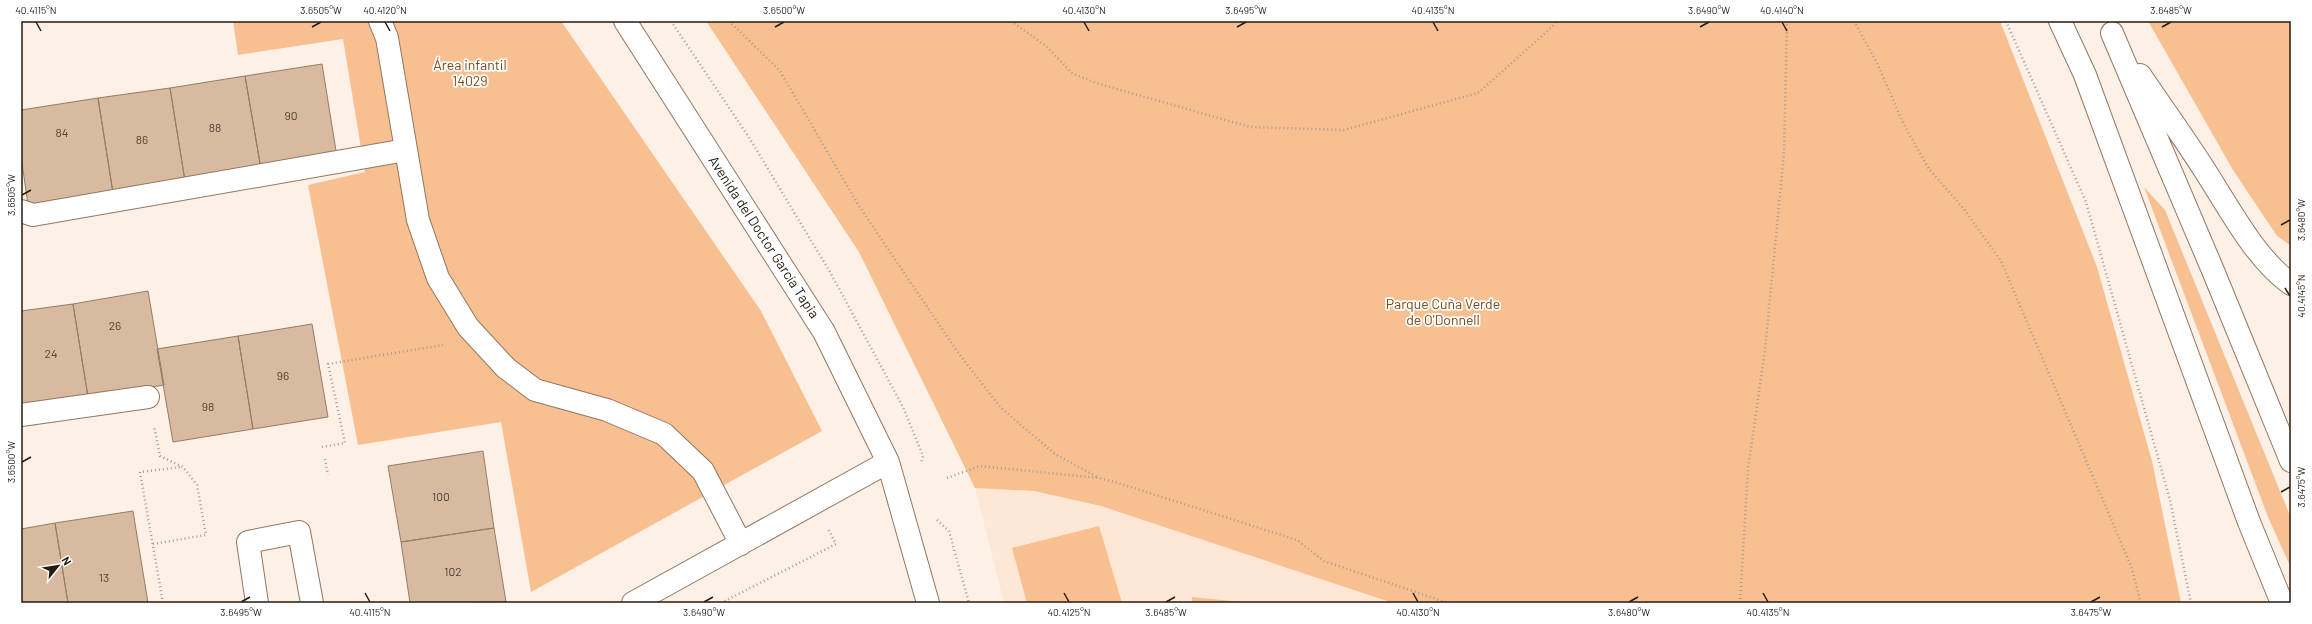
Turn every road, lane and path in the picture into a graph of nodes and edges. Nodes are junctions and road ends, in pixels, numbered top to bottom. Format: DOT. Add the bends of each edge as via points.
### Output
graph roads {
  1 [pos="380,21"];
  2 [pos="625,21"];
  3 [pos="729,21"];
  4 [pos="1010,21"];
  5 [pos="1556,21"];
  6 [pos="1786,21"];
  7 [pos="1854,21"];
  8 [pos="2006,21"];
  9 [pos="2060,21"];
  10 [pos="2108,27"];
  11 [pos="406,150"];
  12 [pos="21,211"];
  13 [pos="2291,284"];
  14 [pos="438,346"];
  15 [pos="148,397"];
  16 [pos="21,414"];
  17 [pos="322,447"];
  18 [pos="325,459"];
  19 [pos="2291,461"];
  20 [pos="888,462"];
  21 [pos="183,467"];
  22 [pos="328,475"];
  23 [pos="948,478"];
  24 [pos="1099,478"];
  25 [pos="826,526"];
  26 [pos="153,544"];
  27 [pos="741,544"];
  28 [pos="163,603"];
  29 [pos="257,603"];
  30 [pos="312,603"];
  31 [pos="633,603"];
  32 [pos="721,603"];
  33 [pos="928,603"];
  34 [pos="1448,603"];
  35 [pos="1740,603"];
  36 [pos="2141,603"];
  37 [pos="2191,603"];
  38 [pos="2282,603"];
  1 -- 11 [label="main road" via="387,38"];
  2 -- 20 [label="main road, Avenida del Doctor García Tapia" via="824,332"];
  3 -- 24 [label="path" via="780,71 863,212 959,354 1001,408 1055,454"];
  4 -- 5 [label="path" via="1046,46 1072,73 1096,83 1250,127 1344,130 1478,93 1552,28"];
  6 -- 35 [label="path" via="1784,153 1765,350 1748,469"];
  7 -- 36 [label="path" via="1929,169 1964,209 2001,261 2131,566"];
  8 -- 37 [label="path" via="2086,202 2170,500"];
  9 -- 38 [label="main road" via="2085,76 2249,522"];
  10 -- 13 [label="main road" via="2234,219 2261,254"];
  10 -- 19 [label="main road" via="2214,273"];
  11 -- 12 [label="main road" via="33,215"];
  11 -- 27 [label="main road" via="418,220 438,278 468,327 506,368 535,390 607,410 664,434 703,471"];
  14 -- 17 [label="path" via="328,364 345,443"];
  15 -- 16 [label="main road"];
  15 -- 21 [label="path" via="160,456"];
  18 -- 22 [label="path"];
  20 -- 27 [label="main road"];
  20 -- 33 [label="main road, Avenida del Doctor García Tapia"];
  21 -- 26 [label="path" via="140,472"];
  21 -- 26 [label="path" via="197,485 206,535"];
  23 -- 24 [label="path" via="980,466"];
  24 -- 34 [label="path" via="1297,540 1324,561"];
  25 -- 32 [label="path" via="836,544"];
  26 -- 28 [label="path"];
  27 -- 31 [label="main road"];
  29 -- 30 [label="main road" via="248,542 299,532"];
}
